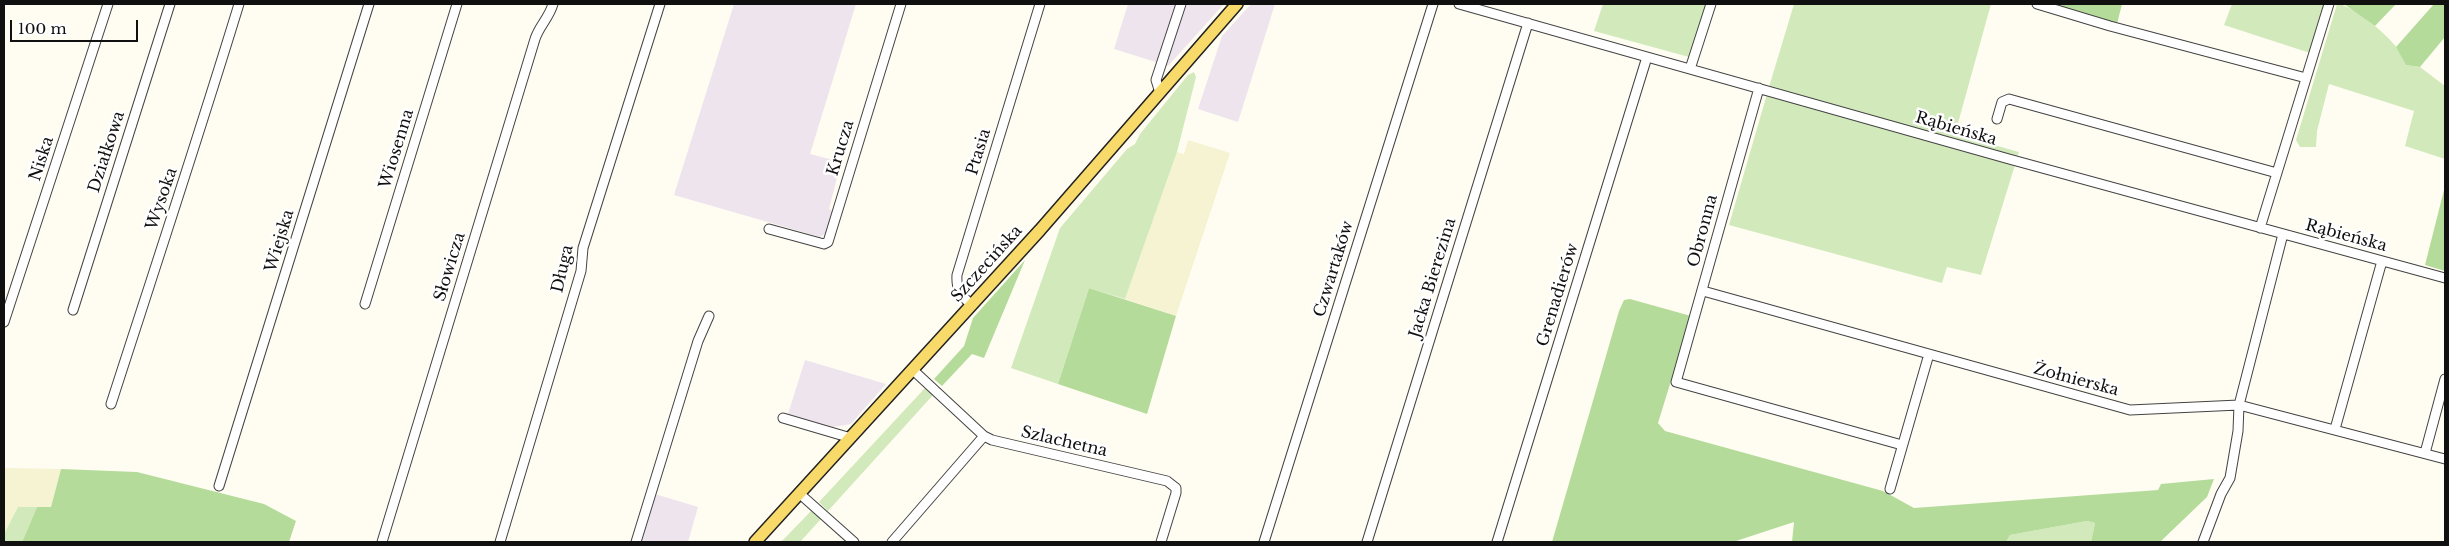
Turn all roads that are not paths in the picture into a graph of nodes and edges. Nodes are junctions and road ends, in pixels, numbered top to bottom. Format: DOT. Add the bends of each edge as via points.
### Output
graph roads {
  1 [pos="108,4"];
  2 [pos="170,4"];
  3 [pos="240,4"];
  4 [pos="368,4"];
  5 [pos="458,4"];
  6 [pos="553,4"];
  7 [pos="660,4"];
  8 [pos="902,4"];
  9 [pos="1040,4"];
  10 [pos="1181,4"];
  11 [pos="1237,4"];
  12 [pos="1433,4"];
  13 [pos="1459,4"];
  14 [pos="1711,4"];
  15 [pos="2037,4"];
  16 [pos="2329,4"];
  17 [pos="1528,24"];
  18 [pos="1647,57"];
  19 [pos="1690,69"];
  20 [pos="2306,78"];
  21 [pos="1760,88"];
  22 [pos="1160,93"];
  23 [pos="1997,119"];
  24 [pos="2278,173"];
  25 [pos="2260,228"];
  26 [pos="769,229"];
  27 [pos="2283,234"];
  28 [pos="2382,261"];
  29 [pos="2445,278"];
  30 [pos="1703,291"];
  31 [pos="365,304"];
  32 [pos="972,305"];
  33 [pos="72,310"];
  34 [pos="709,316"];
  35 [pos="4,322"];
  36 [pos="1929,354"];
  37 [pos="912,370"];
  38 [pos="2445,379"];
  39 [pos="111,404"];
  40 [pos="2239,405"];
  41 [pos="783,418"];
  42 [pos="2335,429"];
  43 [pos="984,436"];
  44 [pos="851,438"];
  45 [pos="1902,445"];
  46 [pos="2425,453"];
  47 [pos="2445,459"];
  48 [pos="219,486"];
  49 [pos="1890,489"];
  50 [pos="800,494"];
  51 [pos="382,542"];
  52 [pos="500,542"];
  53 [pos="636,542"];
  54 [pos="756,542"];
  55 [pos="854,542"];
  56 [pos="892,542"];
  57 [pos="1161,542"];
  58 [pos="1264,542"];
  59 [pos="1367,542"];
  60 [pos="1498,542"];
  61 [pos="2203,542"];
  1 -- 35 [label="street, Niska"];
  2 -- 33 [label="street, Działkowa"];
  3 -- 39 [label="street, Wysoka"];
  4 -- 48 [label="street, Wiejska"];
  5 -- 31 [label="street, Wiosenna"];
  6 -- 51 [label="street, Słowicza" via="550,15 537,32"];
  7 -- 52 [label="street, Długa" via="583,248 581,271"];
  8 -- 26 [label="street, Krucza" via="828,242 824,244"];
  9 -- 32 [label="street, Ptasia" via="957,275 961,296"];
  10 -- 22 [label="street" via="1156,80"];
  11 -- 22 [label="main road, Szczecińska"];
  12 -- 58 [label="street, Czwartaków"];
  13 -- 17 [label="street, Rąbieńska"];
  14 -- 19 [label="street"];
  15 -- 20 [label="street"];
  16 -- 20 [label="street"];
  17 -- 18 [label="street, Rąbieńska"];
  17 -- 59 [label="street, Jacka Bierezina"];
  18 -- 19 [label="street, Rąbieńska"];
  18 -- 60 [label="street, Grenadierów"];
  19 -- 21 [label="street, Rąbieńska"];
  20 -- 24 [label="street"];
  21 -- 25 [label="street, Rąbieńska"];
  21 -- 30 [label="street, Obronna"];
  22 -- 32 [label="main road, Szczecińska"];
  23 -- 24 [label="street" via="2002,102 2009,99"];
  24 -- 25 [label="street"];
  25 -- 27 [label="street, Rąbieńska"];
  27 -- 28 [label="street, Rąbieńska"];
  27 -- 40 [label="street"];
  28 -- 29 [label="street, Rąbieńska"];
  28 -- 42 [label="street"];
  30 -- 36 [label="street, Żołnierska"];
  30 -- 45 [label="street, Obronna" via="1676,382"];
  32 -- 37 [label="main road, Szczecińska"];
  34 -- 53 [label="street" via="698,341"];
  36 -- 40 [label="street, Żołnierska" via="2130,410"];
  36 -- 45 [label="street"];
  37 -- 43 [label="street, Szlachetna"];
  37 -- 44 [label="main road, Szczecińska"];
  38 -- 46 [label="street"];
  40 -- 42 [label="street, Żołnierska"];
  40 -- 61 [label="street" via="2230,478"];
  41 -- 44 [label="street"];
  42 -- 46 [label="street, Żołnierska"];
  43 -- 56 [label="street"];
  43 -- 57 [label="street, Szlachetna" via="1167,481 1176,488 1176,494"];
  44 -- 50 [label="main road, Szczecińska"];
  45 -- 49 [label="street"];
  46 -- 47 [label="street, Żołnierska"];
  50 -- 54 [label="main road, Szczecińska"];
  50 -- 55 [label="street"];
}
